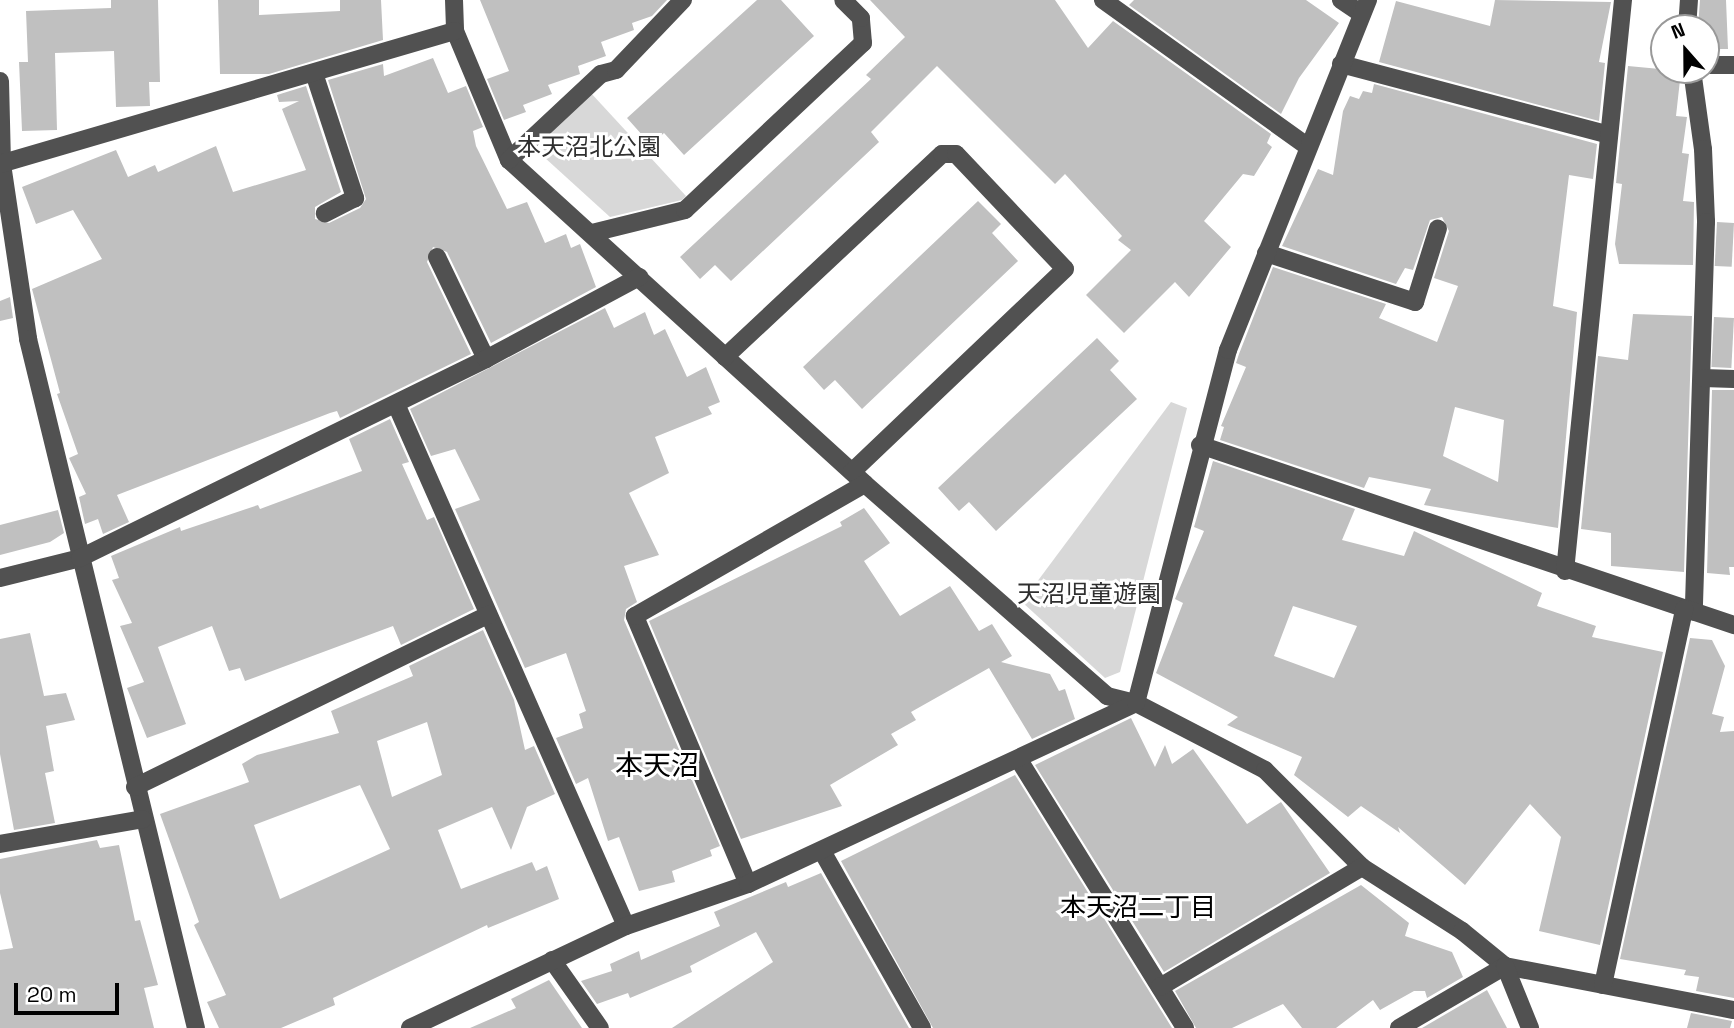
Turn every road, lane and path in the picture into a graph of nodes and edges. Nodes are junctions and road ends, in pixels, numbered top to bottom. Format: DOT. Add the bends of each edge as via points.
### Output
graph roads {
  1 [pos="454,0"];
  2 [pos="683,0"];
  3 [pos="843,0"];
  4 [pos="1103,0"];
  5 [pos="1341,0"];
  6 [pos="1623,0"];
  7 [pos="1365,7"];
  8 [pos="454,31"];
  9 [pos="1341,64"];
  10 [pos="314,73"];
  11 [pos="0,82"];
  12 [pos="1694,84"];
  13 [pos="1609,135"];
  14 [pos="1307,146"];
  15 [pos="509,160"];
  16 [pos="1,164"];
  17 [pos="325,213"];
  18 [pos="1438,228"];
  19 [pos="592,233"];
  20 [pos="1266,253"];
  21 [pos="437,257"];
  22 [pos="639,277"];
  23 [pos="725,357"];
  24 [pos="486,359"];
  25 [pos="1703,378"];
  26 [pos="1734,379"];
  27 [pos="396,404"];
  28 [pos="1200,445"];
  29 [pos="859,478"];
  30 [pos="80,558"];
  31 [pos="1565,571"];
  32 [pos="0,578"];
  33 [pos="1689,611"];
  34 [pos="488,615"];
  35 [pos="1734,625"];
  36 [pos="1136,703"];
  37 [pos="1019,760"];
  38 [pos="135,788"];
  39 [pos="143,819"];
  40 [pos="0,844"];
  41 [pos="822,851"];
  42 [pos="1362,867"];
  43 [pos="748,884"];
  44 [pos="626,926"];
  45 [pos="552,960"];
  46 [pos="1505,966"];
  47 [pos="1603,985"];
  48 [pos="1160,987"];
  49 [pos="1734,1010"];
  50 [pos="196,1028"];
  51 [pos="410,1028"];
  52 [pos="600,1028"];
  53 [pos="922,1028"];
  54 [pos="1185,1028"];
  55 [pos="1399,1028"];
  56 [pos="1530,1028"];
  1 -- 8 [label="street"];
  2 -- 15 [label="street" via="616,70 601,74"];
  3 -- 19 [label="street" via="861,18 863,43 685,210"];
  4 -- 14 [label="street"];
  5 -- 7 [label="street"];
  6 -- 13 [label="street"];
  7 -- 9 [label="street"];
  8 -- 10 [label="street"];
  8 -- 15 [label="street"];
  9 -- 13 [label="street"];
  9 -- 14 [label="street"];
  10 -- 16 [label="street"];
  10 -- 17 [label="street" via="355,198"];
  11 -- 16 [label="street"];
  12 -- 25 [label="street" via="1706,222"];
  13 -- 31 [label="street"];
  14 -- 20 [label="street"];
  15 -- 19 [label="street"];
  16 -- 30 [label="street" via="28,339"];
  18 -- 20 [label="street" via="1415,302"];
  19 -- 22 [label="street"];
  20 -- 28 [label="street" via="1228,350"];
  21 -- 24 [label="street"];
  22 -- 23 [label="street"];
  22 -- 24 [label="street"];
  23 -- 29 [label="street"];
  23 -- 29 [label="street" via="942,154 956,154 1065,269"];
  24 -- 27 [label="street"];
  25 -- 26 [label="street"];
  25 -- 33 [label="street"];
  27 -- 30 [label="street"];
  27 -- 34 [label="street"];
  28 -- 31 [label="street"];
  28 -- 36 [label="street"];
  29 -- 36 [label="street" via="1107,696"];
  29 -- 43 [label="street" via="635,616"];
  30 -- 32 [label="street"];
  30 -- 38 [label="street"];
  31 -- 33 [label="street"];
  33 -- 35 [label="street"];
  33 -- 47 [label="street"];
  34 -- 38 [label="street"];
  34 -- 44 [label="street"];
  36 -- 37 [label="street"];
  36 -- 42 [label="street" via="1265,770"];
  37 -- 41 [label="street"];
  37 -- 48 [label="street"];
  38 -- 39 [label="street"];
  39 -- 40 [label="street"];
  39 -- 50 [label="street"];
  41 -- 43 [label="street"];
  41 -- 53 [label="street"];
  42 -- 46 [label="street" via="1462,931"];
  42 -- 48 [label="street"];
  43 -- 44 [label="street"];
  44 -- 45 [label="street"];
  45 -- 51 [label="street"];
  45 -- 52 [label="street"];
  46 -- 47 [label="street"];
  46 -- 55 [label="street"];
  46 -- 56 [label="street"];
  47 -- 49 [label="street"];
  48 -- 54 [label="street"];
}
